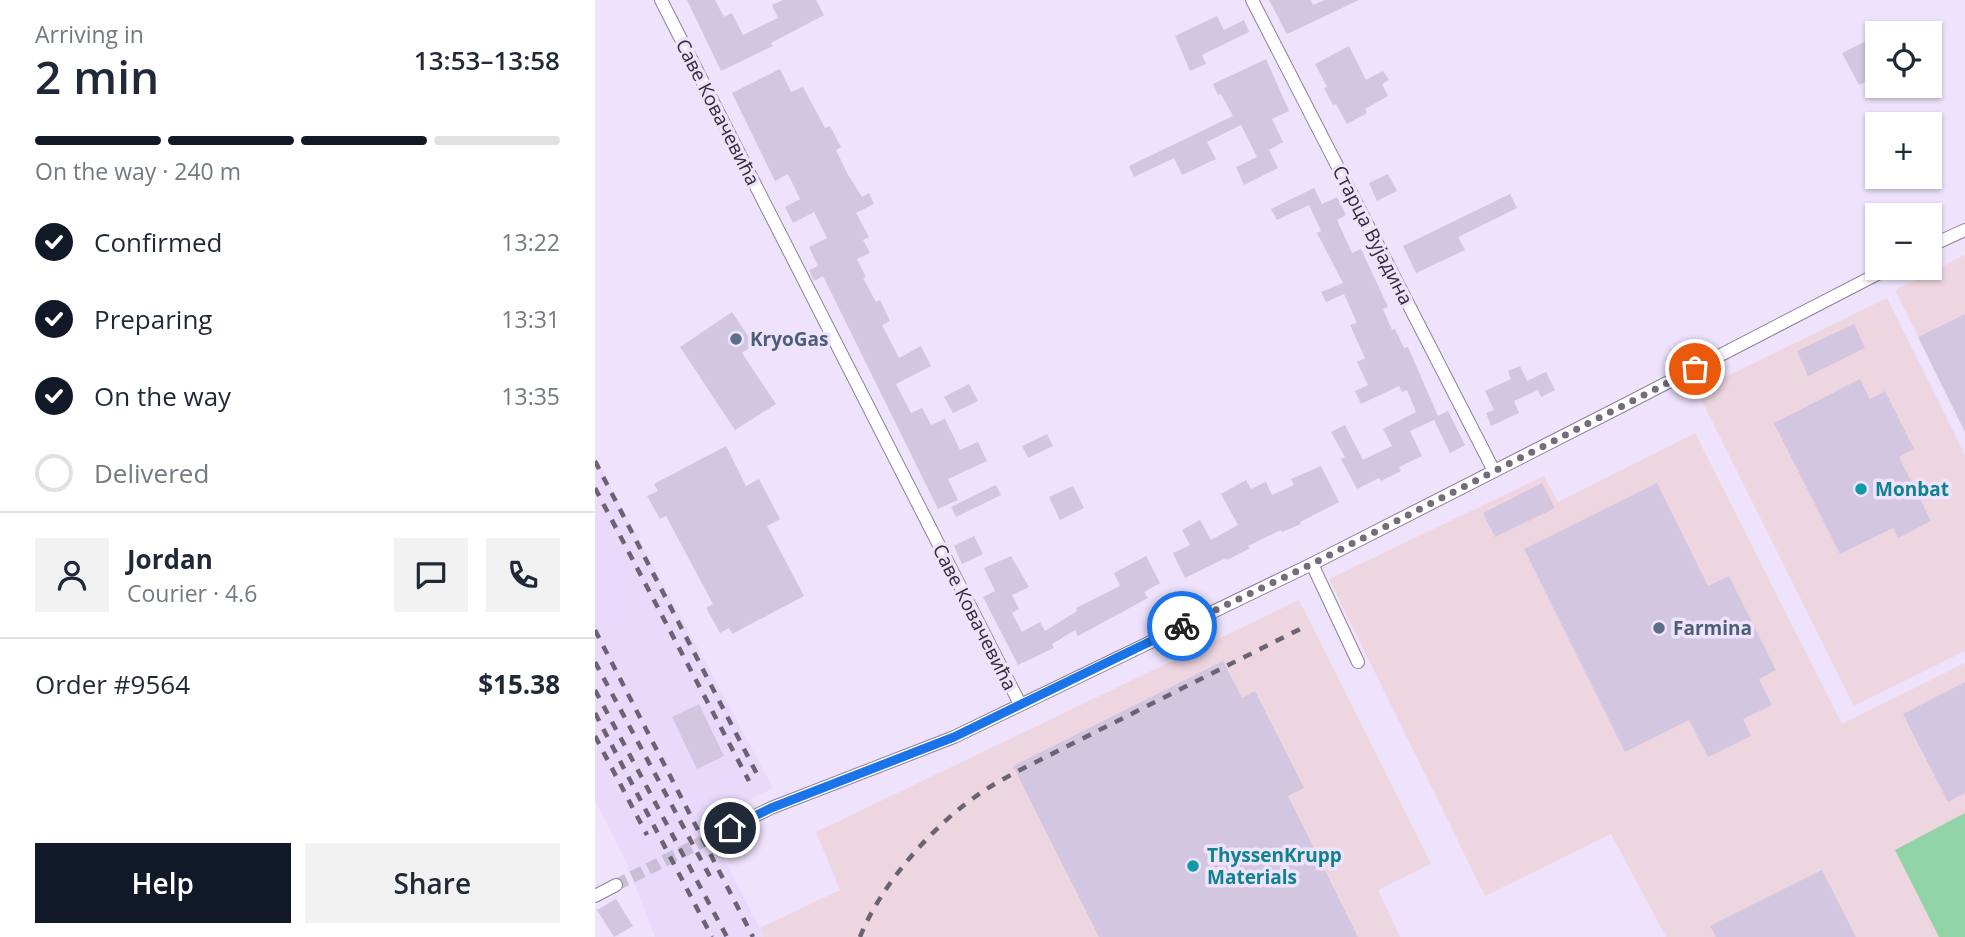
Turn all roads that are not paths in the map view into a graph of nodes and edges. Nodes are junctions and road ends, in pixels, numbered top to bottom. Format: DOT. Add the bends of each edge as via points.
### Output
graph roads {
  1 [pos="661,0"];
  2 [pos="1252,0"];
  3 [pos="1965,230"];
  4 [pos="1942,241"];
  5 [pos="1866,280"];
  6 [pos="1494,471"];
  7 [pos="1312,564"];
  8 [pos="1358,662"];
  9 [pos="1020,704"];
  10 [pos="730,828"];
  11 [pos="616,885"];
  12 [pos="595,897"];
  1 -- 9 [label="street, Саве Ковачевића"];
  2 -- 6 [label="street, Старца Вујадина"];
  3 -- 4 [label="street"];
  5 -- 6 [label="street, Саве Ковачевића"];
  6 -- 7 [label="street, Саве Ковачевића"];
  7 -- 8 [label="street"];
  7 -- 9 [label="street, Саве Ковачевића"];
  9 -- 10 [label="street" via="954,737"];
  11 -- 12 [label="street"];
}
